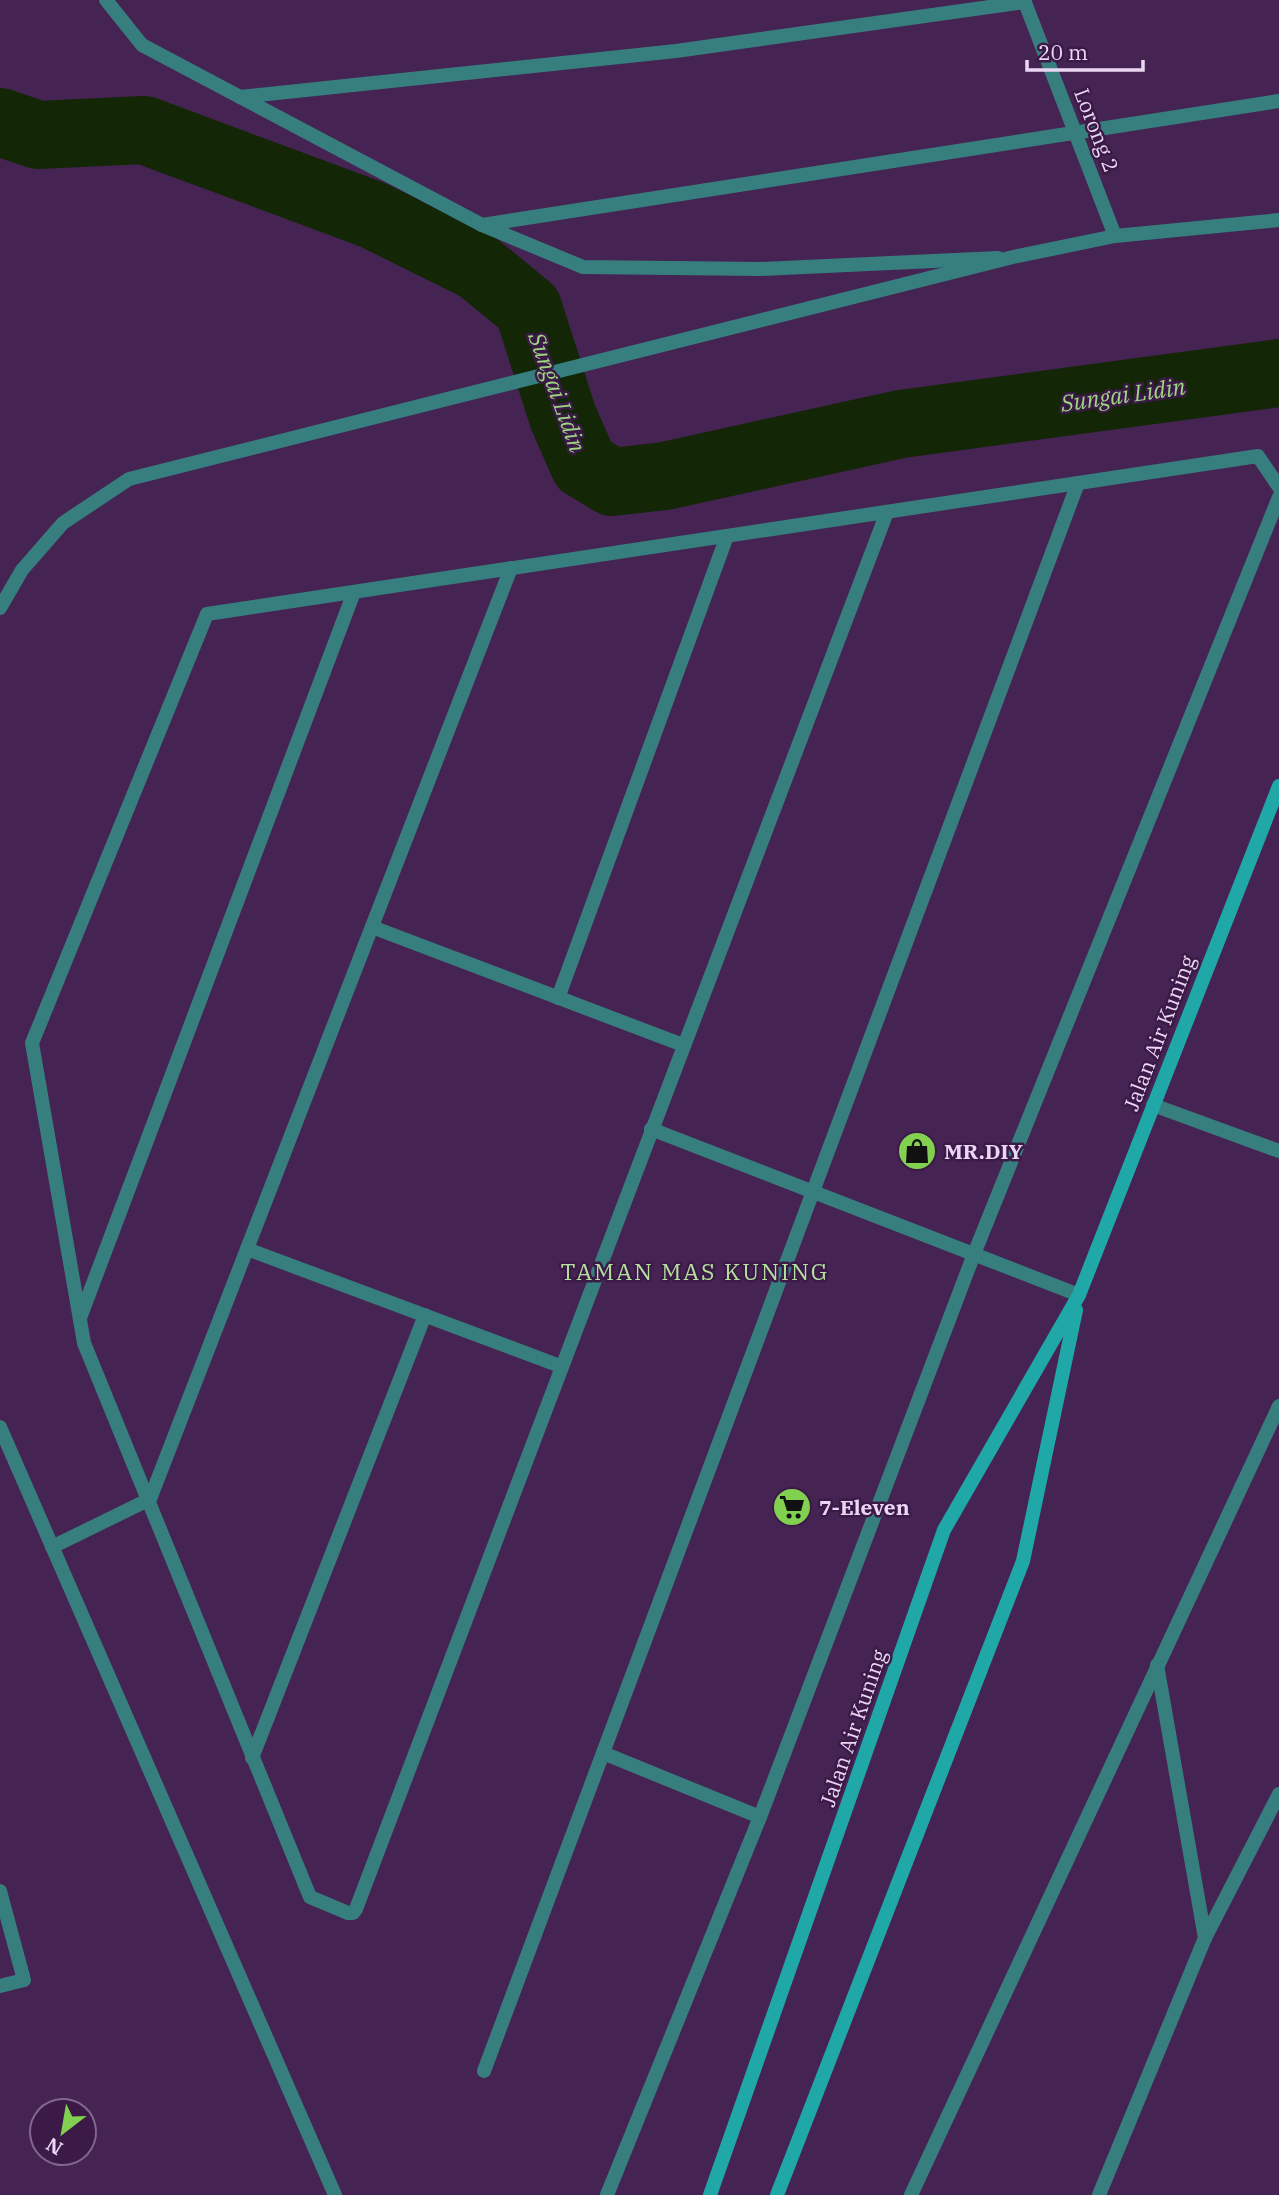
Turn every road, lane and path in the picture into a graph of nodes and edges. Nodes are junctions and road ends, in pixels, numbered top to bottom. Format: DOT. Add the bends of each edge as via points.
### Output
graph roads {
  1 [pos="106,0"];
  2 [pos="1025,1"];
  3 [pos="240,97"];
  4 [pos="1279,101"];
  5 [pos="1075,134"];
  6 [pos="1279,220"];
  7 [pos="482,225"];
  8 [pos="1115,236"];
  9 [pos="1013,257"];
  10 [pos="1078,483"];
  11 [pos="1279,487"];
  12 [pos="1279,497"];
  13 [pos="887,512"];
  14 [pos="727,536"];
  15 [pos="511,568"];
  16 [pos="354,592"];
  17 [pos="0,608"];
  18 [pos="1279,786"];
  19 [pos="372,927"];
  20 [pos="558,998"];
  21 [pos="683,1045"];
  22 [pos="1153,1105"];
  23 [pos="651,1129"];
  24 [pos="1279,1151"];
  25 [pos="813,1192"];
  26 [pos="247,1249"];
  27 [pos="974,1254"];
  28 [pos="1079,1295"];
  29 [pos="425,1315"];
  30 [pos="79,1318"];
  31 [pos="560,1366"];
  32 [pos="1279,1406"];
  33 [pos="0,1427"];
  34 [pos="149,1499"];
  35 [pos="52,1547"];
  36 [pos="1157,1665"];
  37 [pos="603,1753"];
  38 [pos="252,1758"];
  39 [pos="1279,1794"];
  40 [pos="760,1817"];
  41 [pos="0,1891"];
  42 [pos="1205,1938"];
  43 [pos="0,1986"];
  44 [pos="484,2071"];
  45 [pos="335,2195"];
  46 [pos="607,2195"];
  47 [pos="710,2195"];
  48 [pos="777,2195"];
  49 [pos="911,2195"];
  50 [pos="1099,2195"];
  1 -- 3 [label="street" via="142,45"];
  2 -- 3 [label="street" via="676,51"];
  2 -- 5 [label="street, Lorong 2"];
  3 -- 7 [label="street"];
  4 -- 5 [label="street"];
  5 -- 7 [label="street"];
  5 -- 8 [label="street, Lorong 2"];
  6 -- 8 [label="street"];
  7 -- 9 [label="street" via="583,267 760,269"];
  8 -- 9 [label="street"];
  9 -- 17 [label="street" via="129,479 63,523 22,570"];
  10 -- 11 [label="street" via="1258,456"];
  10 -- 13 [label="street"];
  10 -- 25 [label="street"];
  12 -- 27 [label="street"];
  13 -- 14 [label="street"];
  13 -- 21 [label="street"];
  14 -- 15 [label="street"];
  14 -- 20 [label="street"];
  15 -- 16 [label="street"];
  15 -- 19 [label="street"];
  16 -- 30 [label="street"];
  16 -- 30 [label="street" via="206,614 32,1043"];
  18 -- 22 [label="main road, Jalan Air Kuning"];
  19 -- 20 [label="street"];
  19 -- 26 [label="street"];
  20 -- 21 [label="street"];
  21 -- 23 [label="street"];
  22 -- 24 [label="street"];
  22 -- 28 [label="main road, Jalan Air Kuning"];
  23 -- 25 [label="street"];
  23 -- 31 [label="street"];
  25 -- 27 [label="street"];
  25 -- 37 [label="street"];
  26 -- 29 [label="street"];
  26 -- 34 [label="street"];
  27 -- 28 [label="street"];
  27 -- 40 [label="street"];
  28 -- 47 [label="main road, Jalan Air Kuning" via="944,1530"];
  28 -- 48 [label="main road, Jalan Air Kuning" via="1023,1561"];
  29 -- 31 [label="street"];
  29 -- 38 [label="street"];
  30 -- 34 [label="street" via="84,1343"];
  31 -- 38 [label="street" via="353,1913 310,1897"];
  32 -- 36 [label="street"];
  33 -- 35 [label="street"];
  34 -- 35 [label="street"];
  34 -- 38 [label="street"];
  35 -- 45 [label="street"];
  36 -- 42 [label="street"];
  36 -- 49 [label="street"];
  37 -- 40 [label="street"];
  37 -- 44 [label="street"];
  39 -- 42 [label="street"];
  40 -- 46 [label="street"];
  41 -- 43 [label="street" via="24,1980"];
  42 -- 50 [label="street"];
}
